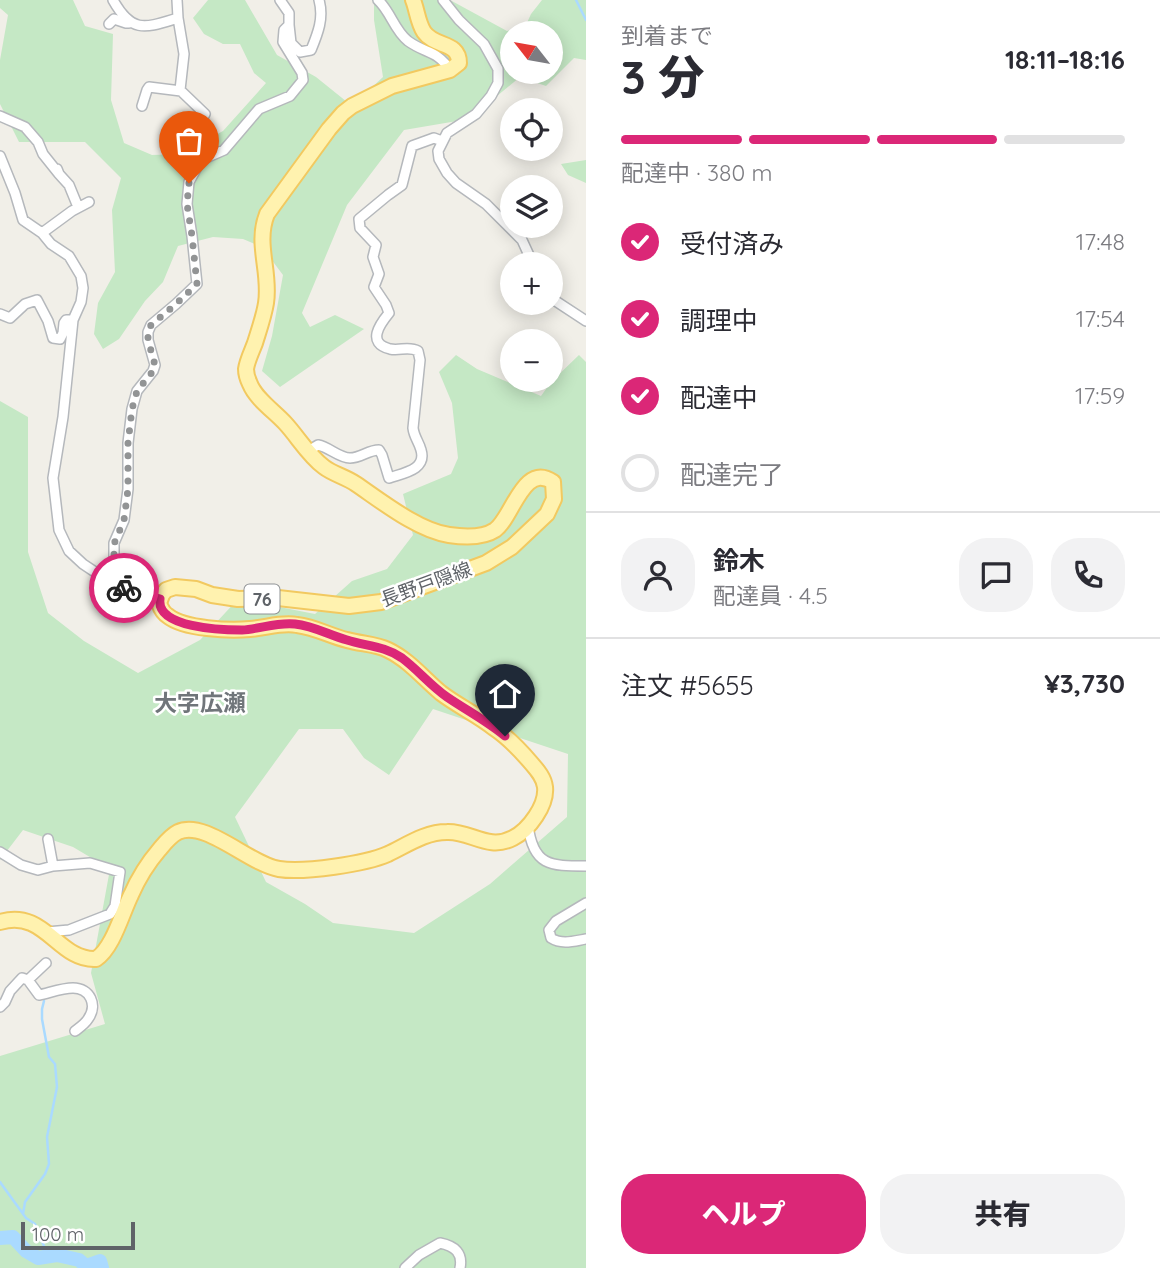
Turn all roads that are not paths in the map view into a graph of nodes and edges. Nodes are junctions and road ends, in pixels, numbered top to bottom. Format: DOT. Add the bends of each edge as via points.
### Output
graph roads {
  1 [pos="113,0"];
  2 [pos="177,0"];
  3 [pos="280,0"];
  4 [pos="319,0"];
  5 [pos="378,0"];
  6 [pos="413,0"];
  7 [pos="443,0"];
  8 [pos="178,18"];
  9 [pos="131,22"];
  10 [pos="109,24"];
  11 [pos="289,25"];
  12 [pos="450,70"];
  13 [pos="181,92"];
  14 [pos="142,106"];
  15 [pos="0,117"];
  16 [pos="442,141"];
  17 [pos="0,156"];
  18 [pos="204,159"];
  19 [pos="55,163"];
  20 [pos="58,174"];
  21 [pos="89,202"];
  22 [pos="78,207"];
  23 [pos="42,233"];
  24 [pos="528,252"];
  25 [pos="563,306"];
  26 [pos="0,314"];
  27 [pos="73,320"];
  28 [pos="586,321"];
  29 [pos="308,451"];
  30 [pos="118,585"];
  31 [pos="160,599"];
  32 [pos="528,825"];
  33 [pos="48,839"];
  34 [pos="0,852"];
  35 [pos="53,866"];
  36 [pos="586,866"];
  37 [pos="586,903"];
  38 [pos="0,922"];
  39 [pos="47,932"];
  40 [pos="586,939"];
  41 [pos="46,963"];
  42 [pos="28,980"];
  43 [pos="0,1007"];
  44 [pos="75,1031"];
  45 [pos="405,1268"];
  46 [pos="460,1268"];
  1 -- 9 [label="street"];
  2 -- 8 [label="street"];
  3 -- 11 [label="street" via="289,13"];
  4 -- 11 [label="street" via="320,25 311,50 300,52 292,43"];
  5 -- 12 [label="street" via="407,40 442,58"];
  6 -- 12 [label="main road" via="425,34 459,55 459,63"];
  7 -- 16 [label="street" via="484,44 498,69 498,83 476,114 447,132"];
  8 -- 9 [label="street" via="153,26"];
  8 -- 13 [label="street" via="184,54"];
  9 -- 10 [label="street" via="114,19"];
  11 -- 18 [label="street" via="283,42 303,80 290,96 259,109 224,150"];
  12 -- 29 [label="main road, 長野戸隠線 / 76" via="392,86 343,113 263,224 267,300 246,368 250,386"];
  13 -- 14 [label="street" via="149,87"];
  13 -- 18 [label="street" via="205,114 195,133"];
  15 -- 20 [label="street" via="24,127"];
  16 -- 24 [label="street" via="439,159 447,173 486,204 522,240"];
  16 -- 29 [label="street" via="434,138 412,146 402,185 359,219 360,228 376,245 373,257 379,274 374,287 389,313 376,337 389,349 418,351 421,360 413,428 421,462 417,468 389,478 379,450 353,458 318,444"];
  17 -- 23 [label="street" via="23,220"];
  18 -- 30 [label="street" via="189,183 187,204 197,284 151,325 148,340 155,365 137,391 132,409 124,520 114,544"];
  19 -- 20 [label="street"];
  20 -- 22 [label="street" via="69,185"];
  21 -- 22 [label="street"];
  22 -- 23 [label="street"];
  23 -- 27 [label="street" via="69,256 81,276 81,302"];
  25 -- 28 [label="street"];
  26 -- 27 [label="street" via="10,318 37,300 57,339 63,336 66,320"];
  27 -- 30 [label="street" via="53,478 59,530 69,551"];
  29 -- 31 [label="main road, 長野戸隠線 / 76" via="325,468 443,534 459,537 494,531 522,490 541,477 552,482 554,499 544,518 498,556 381,602 349,606 285,598 238,599 175,587"];
  30 -- 31 [label="street"];
  31 -- 32 [label="main road, 76" via="167,616 193,625 242,630 298,625 397,654 445,696 516,745 535,768 545,796"];
  32 -- 36 [label="street" via="535,853 544,861"];
  32 -- 39 [label="main road, 76" via="502,843 447,832 423,837 369,861 294,870 262,864 210,834 183,831 165,842 144,870 100,957 79,957"];
  33 -- 35 [label="street"];
  34 -- 35 [label="street" via="38,870"];
  35 -- 39 [label="street" via="90,863 120,872 110,914 69,930"];
  37 -- 40 [label="street" via="549,930 557,942"];
  38 -- 39 [label="main road, 76" via="26,920"];
  41 -- 42 [label="street"];
  42 -- 43 [label="street" via="22,978"];
  42 -- 44 [label="street" via="39,995 85,990 93,1007 89,1019"];
  45 -- 46 [label="street" via="440,1243 460,1254"];
}
